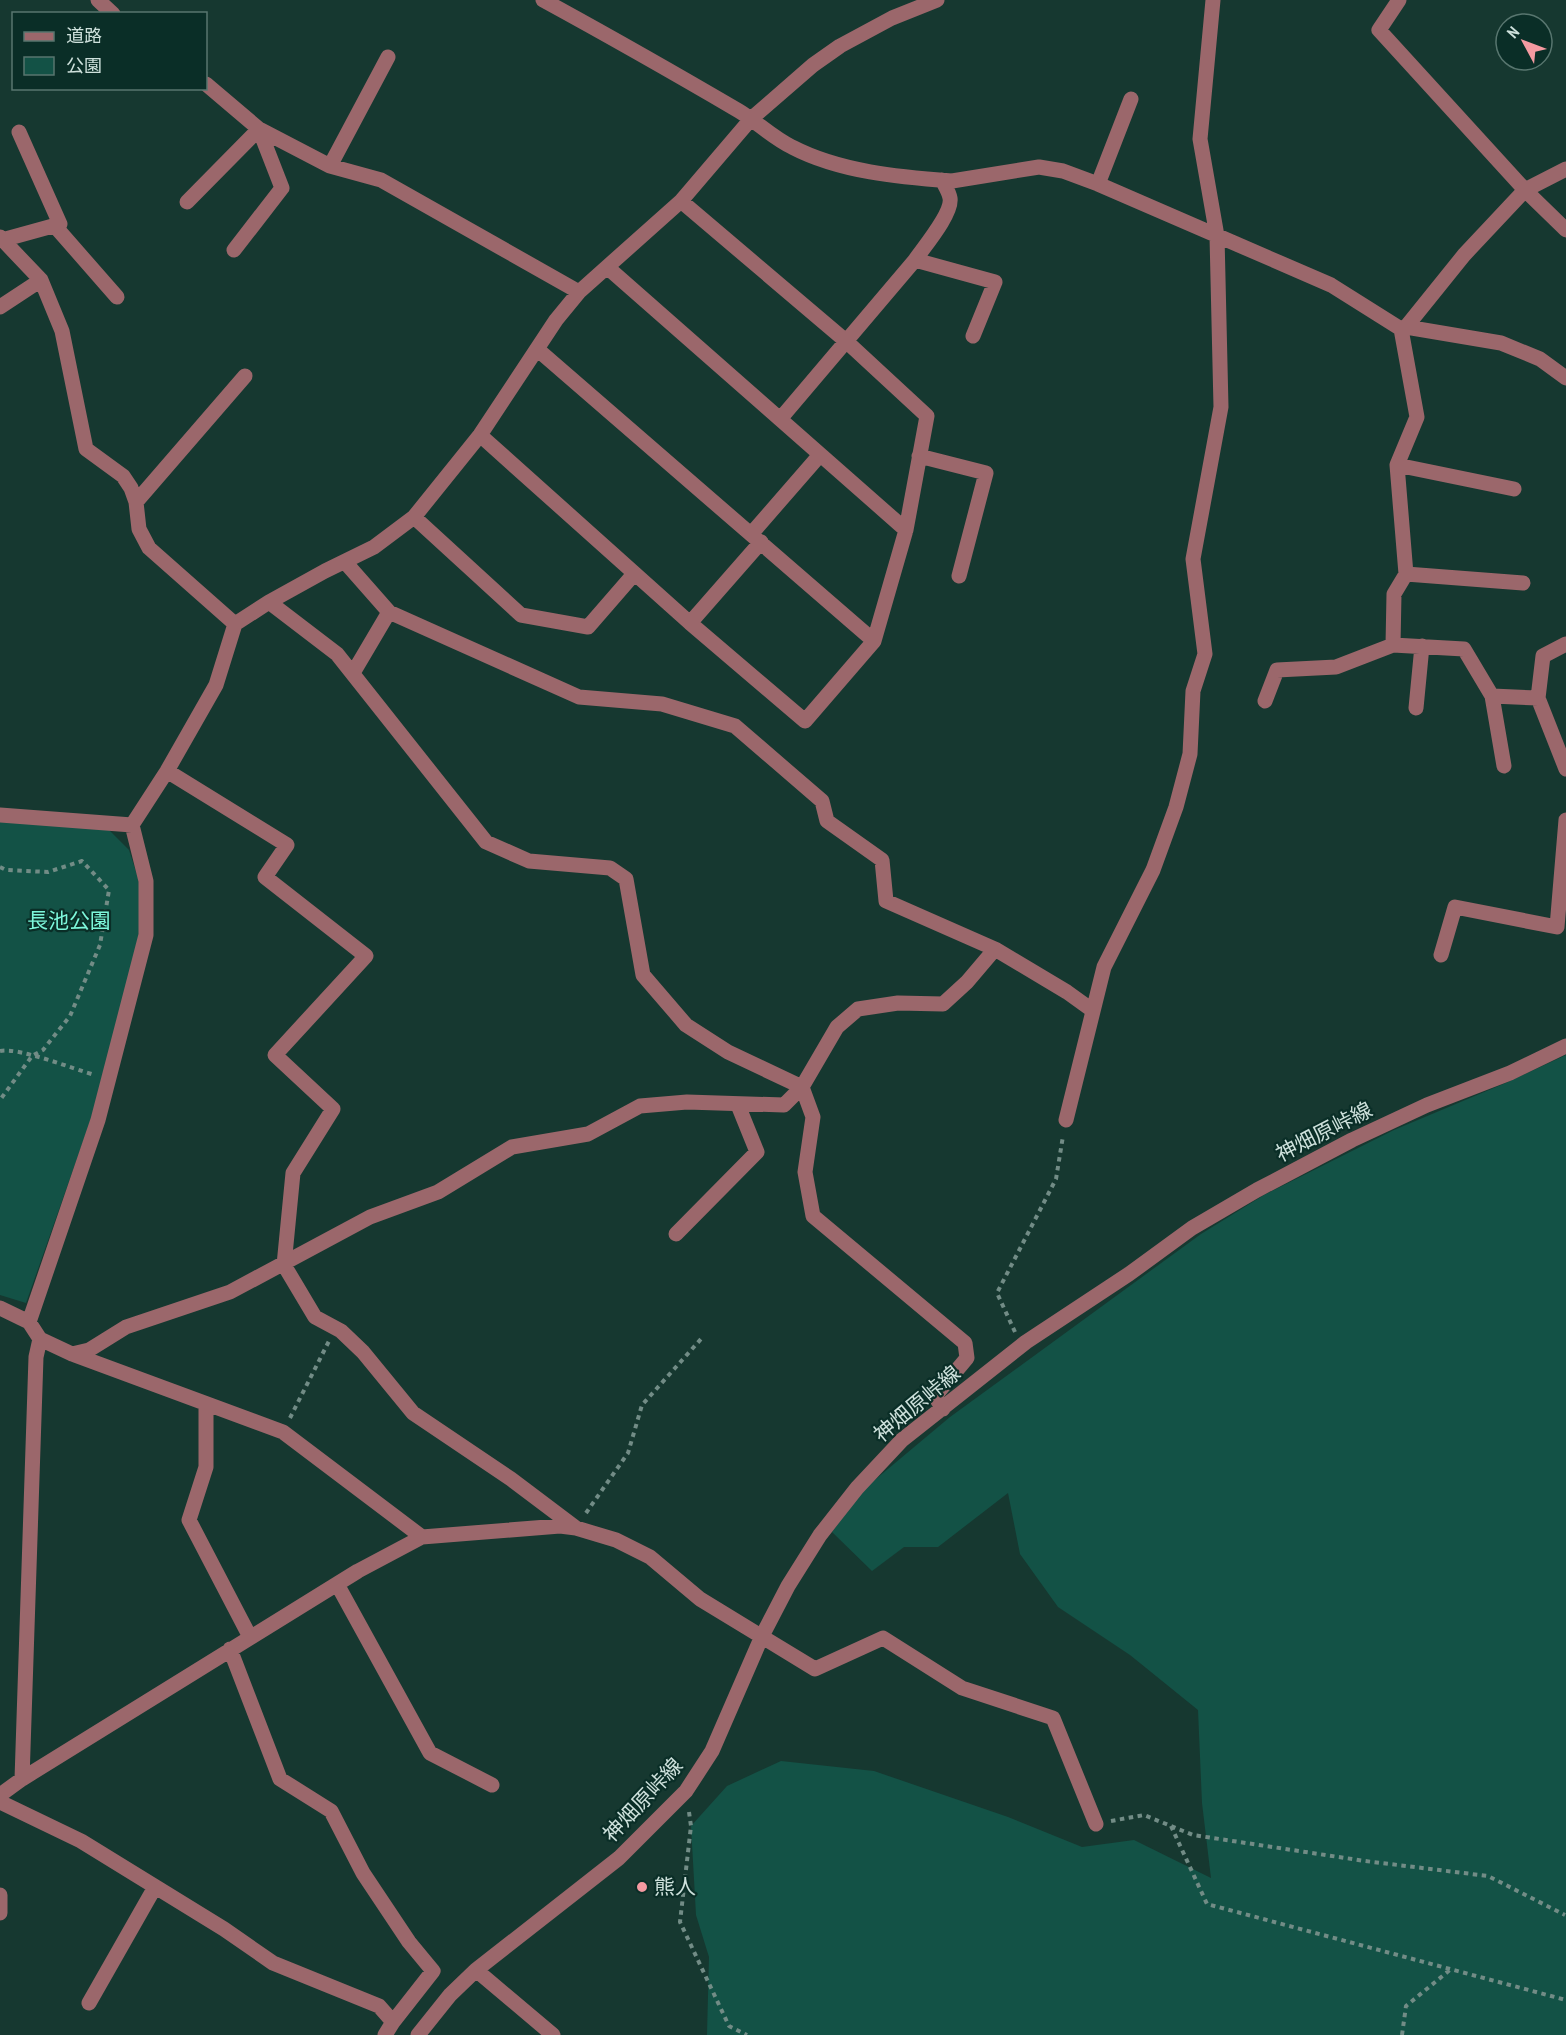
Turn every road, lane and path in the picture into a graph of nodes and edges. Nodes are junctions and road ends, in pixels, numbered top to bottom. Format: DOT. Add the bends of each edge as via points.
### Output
graph roads {
  1 [pos="98,0"];
  2 [pos="543,0"];
  3 [pos="937,0"];
  4 [pos="1213,0"];
  5 [pos="1399,0"];
  6 [pos="111,12"];
  7 [pos="388,57"];
  8 [pos="207,85"];
  9 [pos="1131,99"];
  10 [pos="751,118"];
  11 [pos="259,129"];
  12 [pos="19,132"];
  13 [pos="330,166"];
  14 [pos="1566,170"];
  15 [pos="942,180"];
  16 [pos="1098,184"];
  17 [pos="1525,190"];
  18 [pos="681,201"];
  19 [pos="187,202"];
  20 [pos="54,225"];
  21 [pos="1566,230"];
  22 [pos="1217,236"];
  23 [pos="1,238"];
  24 [pos="234,250"];
  25 [pos="915,260"];
  26 [pos="608,267"];
  27 [pos="41,280"];
  28 [pos="579,292"];
  29 [pos="117,297"];
  30 [pos="0,308"];
  31 [pos="1403,328"];
  32 [pos="973,336"];
  33 [pos="847,342"];
  34 [pos="537,349"];
  35 [pos="245,376"];
  36 [pos="1566,378"];
  37 [pos="781,418"];
  38 [pos="480,435"];
  39 [pos="819,456"];
  40 [pos="919,456"];
  41 [pos="1397,465"];
  42 [pos="1514,489"];
  43 [pos="136,502"];
  44 [pos="414,517"];
  45 [pos="906,530"];
  46 [pos="756,537"];
  47 [pos="345,562"];
  48 [pos="634,574"];
  49 [pos="1407,574"];
  50 [pos="959,576"];
  51 [pos="1523,583"];
  52 [pos="269,602"];
  53 [pos="389,612"];
  54 [pos="690,623"];
  55 [pos="235,624"];
  56 [pos="874,641"];
  57 [pos="1566,644"];
  58 [pos="1393,645"];
  59 [pos="1422,646"];
  60 [pos="353,673"];
  61 [pos="1492,696"];
  62 [pos="1538,698"];
  63 [pos="1265,701"];
  64 [pos="1416,708"];
  65 [pos="1504,766"];
  66 [pos="1566,769"];
  67 [pos="167,771"];
  68 [pos="0,815"];
  69 [pos="1566,820"];
  70 [pos="132,825"];
  71 [pos="0,867"];
  72 [pos="994,949"];
  73 [pos="1441,955"];
  74 [pos="1092,1010"];
  75 [pos="1566,1046"];
  76 [pos="0,1051"];
  77 [pos="32,1056"];
  78 [pos="110,1080"];
  79 [pos="802,1087"];
  80 [pos="0,1100"];
  81 [pos="738,1105"];
  82 [pos="1066,1120"];
  83 [pos="676,1234"];
  84 [pos="284,1265"];
  85 [pos="0,1308"];
  86 [pos="29,1322"];
  87 [pos="336,1328"];
  88 [pos="40,1339"];
  89 [pos="701,1339"];
  90 [pos="1022,1346"];
  91 [pos="72,1354"];
  92 [pos="206,1404"];
  93 [pos="943,1409"];
  94 [pos="284,1432"];
  95 [pos="576,1528"];
  96 [pos="422,1537"];
  97 [pos="337,1584"];
  98 [pos="762,1636"];
  99 [pos="250,1638"];
  100 [pos="230,1649"];
  101 [pos="22,1779"];
  102 [pos="492,1785"];
  103 [pos="686,1791"];
  104 [pos="0,1795"];
  105 [pos="0,1802"];
  106 [pos="1096,1824"];
  107 [pos="1171,1826"];
  108 [pos="155,1887"];
  109 [pos="0,1895"];
  110 [pos="0,1913"];
  111 [pos="1565,1915"];
  112 [pos="1451,1969"];
  113 [pos="476,1970"];
  114 [pos="1566,2000"];
  115 [pos="89,2003"];
  116 [pos="393,2022"];
  117 [pos="385,2035"];
  118 [pos="418,2035"];
  119 [pos="553,2035"];
  120 [pos="747,2035"];
  121 [pos="1402,2035"];
  1 -- 6 [label="street"];
  2 -- 10 [label="street"];
  3 -- 10 [label="street" via="892,18 840,46"];
  4 -- 22 [label="street" via="1200,138"];
  5 -- 17 [label="street" via="1379,30"];
  7 -- 13 [label="street"];
  8 -- 11 [label="street"];
  9 -- 16 [label="street"];
  10 -- 15 [label="street" via="791,147 836,164 895,176"];
  10 -- 18 [label="street"];
  11 -- 13 [label="street"];
  11 -- 19 [label="street"];
  11 -- 24 [label="street" via="282,188"];
  12 -- 20 [label="street" via="60,224"];
  13 -- 28 [label="street" via="381,180"];
  14 -- 17 [label="street"];
  15 -- 16 [label="street" via="1039,167"];
  15 -- 25 [label="street" via="950,199 947,212"];
  16 -- 22 [label="street"];
  17 -- 21 [label="street"];
  17 -- 31 [label="street"];
  18 -- 26 [label="street"];
  18 -- 33 [label="street"];
  20 -- 23 [label="street"];
  20 -- 29 [label="street"];
  22 -- 31 [label="street" via="1331,285"];
  22 -- 74 [label="street" via="1221,407 1193,560 1205,654 1193,691 1190,754 1153,870 1104,967"];
  23 -- 27 [label="street"];
  25 -- 32 [label="street" via="995,282"];
  25 -- 33 [label="street"];
  26 -- 28 [label="street"];
  26 -- 37 [label="street"];
  27 -- 30 [label="street"];
  27 -- 43 [label="street" via="62,331 86,448 123,476"];
  28 -- 34 [label="street"];
  31 -- 36 [label="street" via="1502,343 1540,359"];
  31 -- 41 [label="street" via="1417,417"];
  33 -- 37 [label="street"];
  33 -- 40 [label="street" via="927,416"];
  34 -- 38 [label="street"];
  34 -- 46 [label="street"];
  35 -- 43 [label="street"];
  37 -- 39 [label="street"];
  38 -- 44 [label="street"];
  38 -- 48 [label="street"];
  39 -- 45 [label="street"];
  39 -- 46 [label="street"];
  40 -- 45 [label="street"];
  40 -- 50 [label="street" via="986,473"];
  41 -- 42 [label="street"];
  41 -- 49 [label="street"];
  43 -- 55 [label="street" via="139,529 149,548"];
  44 -- 47 [label="street" via="374,547"];
  44 -- 48 [label="street" via="521,615 588,627"];
  45 -- 56 [label="street"];
  46 -- 54 [label="street"];
  46 -- 56 [label="street"];
  47 -- 52 [label="street"];
  47 -- 53 [label="street"];
  48 -- 54 [label="street"];
  49 -- 51 [label="street"];
  49 -- 58 [label="street" via="1394,594"];
  52 -- 55 [label="street"];
  52 -- 60 [label="street" via="337,654"];
  53 -- 60 [label="street"];
  53 -- 72 [label="street" via="579,697 662,704 735,726 822,801 827,821 882,860 886,901"];
  54 -- 56 [label="street" via="805,721"];
  55 -- 67 [label="street" via="216,685"];
  57 -- 62 [label="street" via="1543,656"];
  58 -- 59 [label="street"];
  58 -- 63 [label="street" via="1336,667 1277,670"];
  59 -- 61 [label="street" via="1464,649"];
  59 -- 64 [label="street"];
  60 -- 79 [label="street" via="486,842 529,861 610,868 626,879 643,975 686,1025 728,1052"];
  61 -- 62 [label="street"];
  61 -- 65 [label="street"];
  62 -- 66 [label="street"];
  67 -- 70 [label="street"];
  67 -- 84 [label="street" via="287,845 265,877 366,956 275,1055 333,1109 293,1173"];
  68 -- 70 [label="street"];
  69 -- 73 [label="street" via="1557,927 1455,907"];
  70 -- 78 [label="street" via="146,881 146,935"];
  71 -- 77 [label="path" via="48,872 82,861 109,890 100,945 70,1016 44,1050"];
  72 -- 74 [label="street"];
  72 -- 79 [label="street" via="943,1004 898,1003 858,1009 837,1027"];
  74 -- 82 [label="street"];
  75 -- 90 [label="street, 神畑原峠線" via="1427,1105 1298,1168 1192,1228"];
  76 -- 77 [label="path"];
  77 -- 78 [label="path"];
  77 -- 80 [label="path"];
  78 -- 86 [label="street"];
  79 -- 81 [label="street" via="784,1105"];
  79 -- 93 [label="street" via="813,1117 805,1172 813,1216 964,1343 968,1358 935,1396"];
  81 -- 83 [label="street" via="757,1152"];
  81 -- 84 [label="street" via="687,1102 640,1106 588,1134 512,1148 438,1192 370,1217"];
  82 -- 90 [label="path" via="1056,1179 997,1293"];
  84 -- 87 [label="street" via="315,1317"];
  84 -- 91 [label="street" via="230,1292 126,1327 89,1350"];
  85 -- 86 [label="street"];
  86 -- 88 [label="street"];
  87 -- 94 [label="path"];
  87 -- 95 [label="street" via="363,1352 413,1413"];
  88 -- 91 [label="street"];
  88 -- 101 [label="street" via="36,1357"];
  89 -- 95 [label="path" via="642,1405 628,1453"];
  90 -- 93 [label="street, 神畑原峠線"];
  91 -- 92 [label="street"];
  92 -- 94 [label="street"];
  92 -- 99 [label="street" via="206,1467 189,1520"];
  93 -- 98 [label="street, 神畑原峠線" via="902,1440 857,1488 814,1544"];
  94 -- 96 [label="street"];
  95 -- 96 [label="street"];
  95 -- 98 [label="street" via="616,1540 650,1557 700,1599"];
  96 -- 97 [label="street"];
  97 -- 99 [label="street"];
  97 -- 102 [label="street" via="430,1753"];
  98 -- 103 [label="street, 神畑原峠線" via="712,1751"];
  98 -- 106 [label="street" via="815,1669 883,1638 962,1688 1053,1718"];
  99 -- 100 [label="street"];
  100 -- 101 [label="street"];
  100 -- 116 [label="street" via="280,1779 331,1811 363,1873 433,1971"];
  101 -- 104 [label="street"];
  103 -- 113 [label="street, 神畑原峠線" via="619,1858"];
  103 -- 120 [label="path" via="692,1826 680,1922 729,2026"];
  105 -- 108 [label="street" via="81,1841"];
  106 -- 107 [label="path" via="1144,1815"];
  107 -- 111 [label="path" via="1193,1835 1488,1876"];
  107 -- 112 [label="path" via="1207,1904"];
  108 -- 115 [label="street"];
  108 -- 116 [label="street" via="273,1963 379,2006"];
  109 -- 110 [label="street"];
  112 -- 114 [label="path"];
  112 -- 121 [label="path" via="1406,2006"];
  113 -- 118 [label="street, 神畑原峠線"];
  113 -- 119 [label="street"];
  116 -- 117 [label="street"];
}
